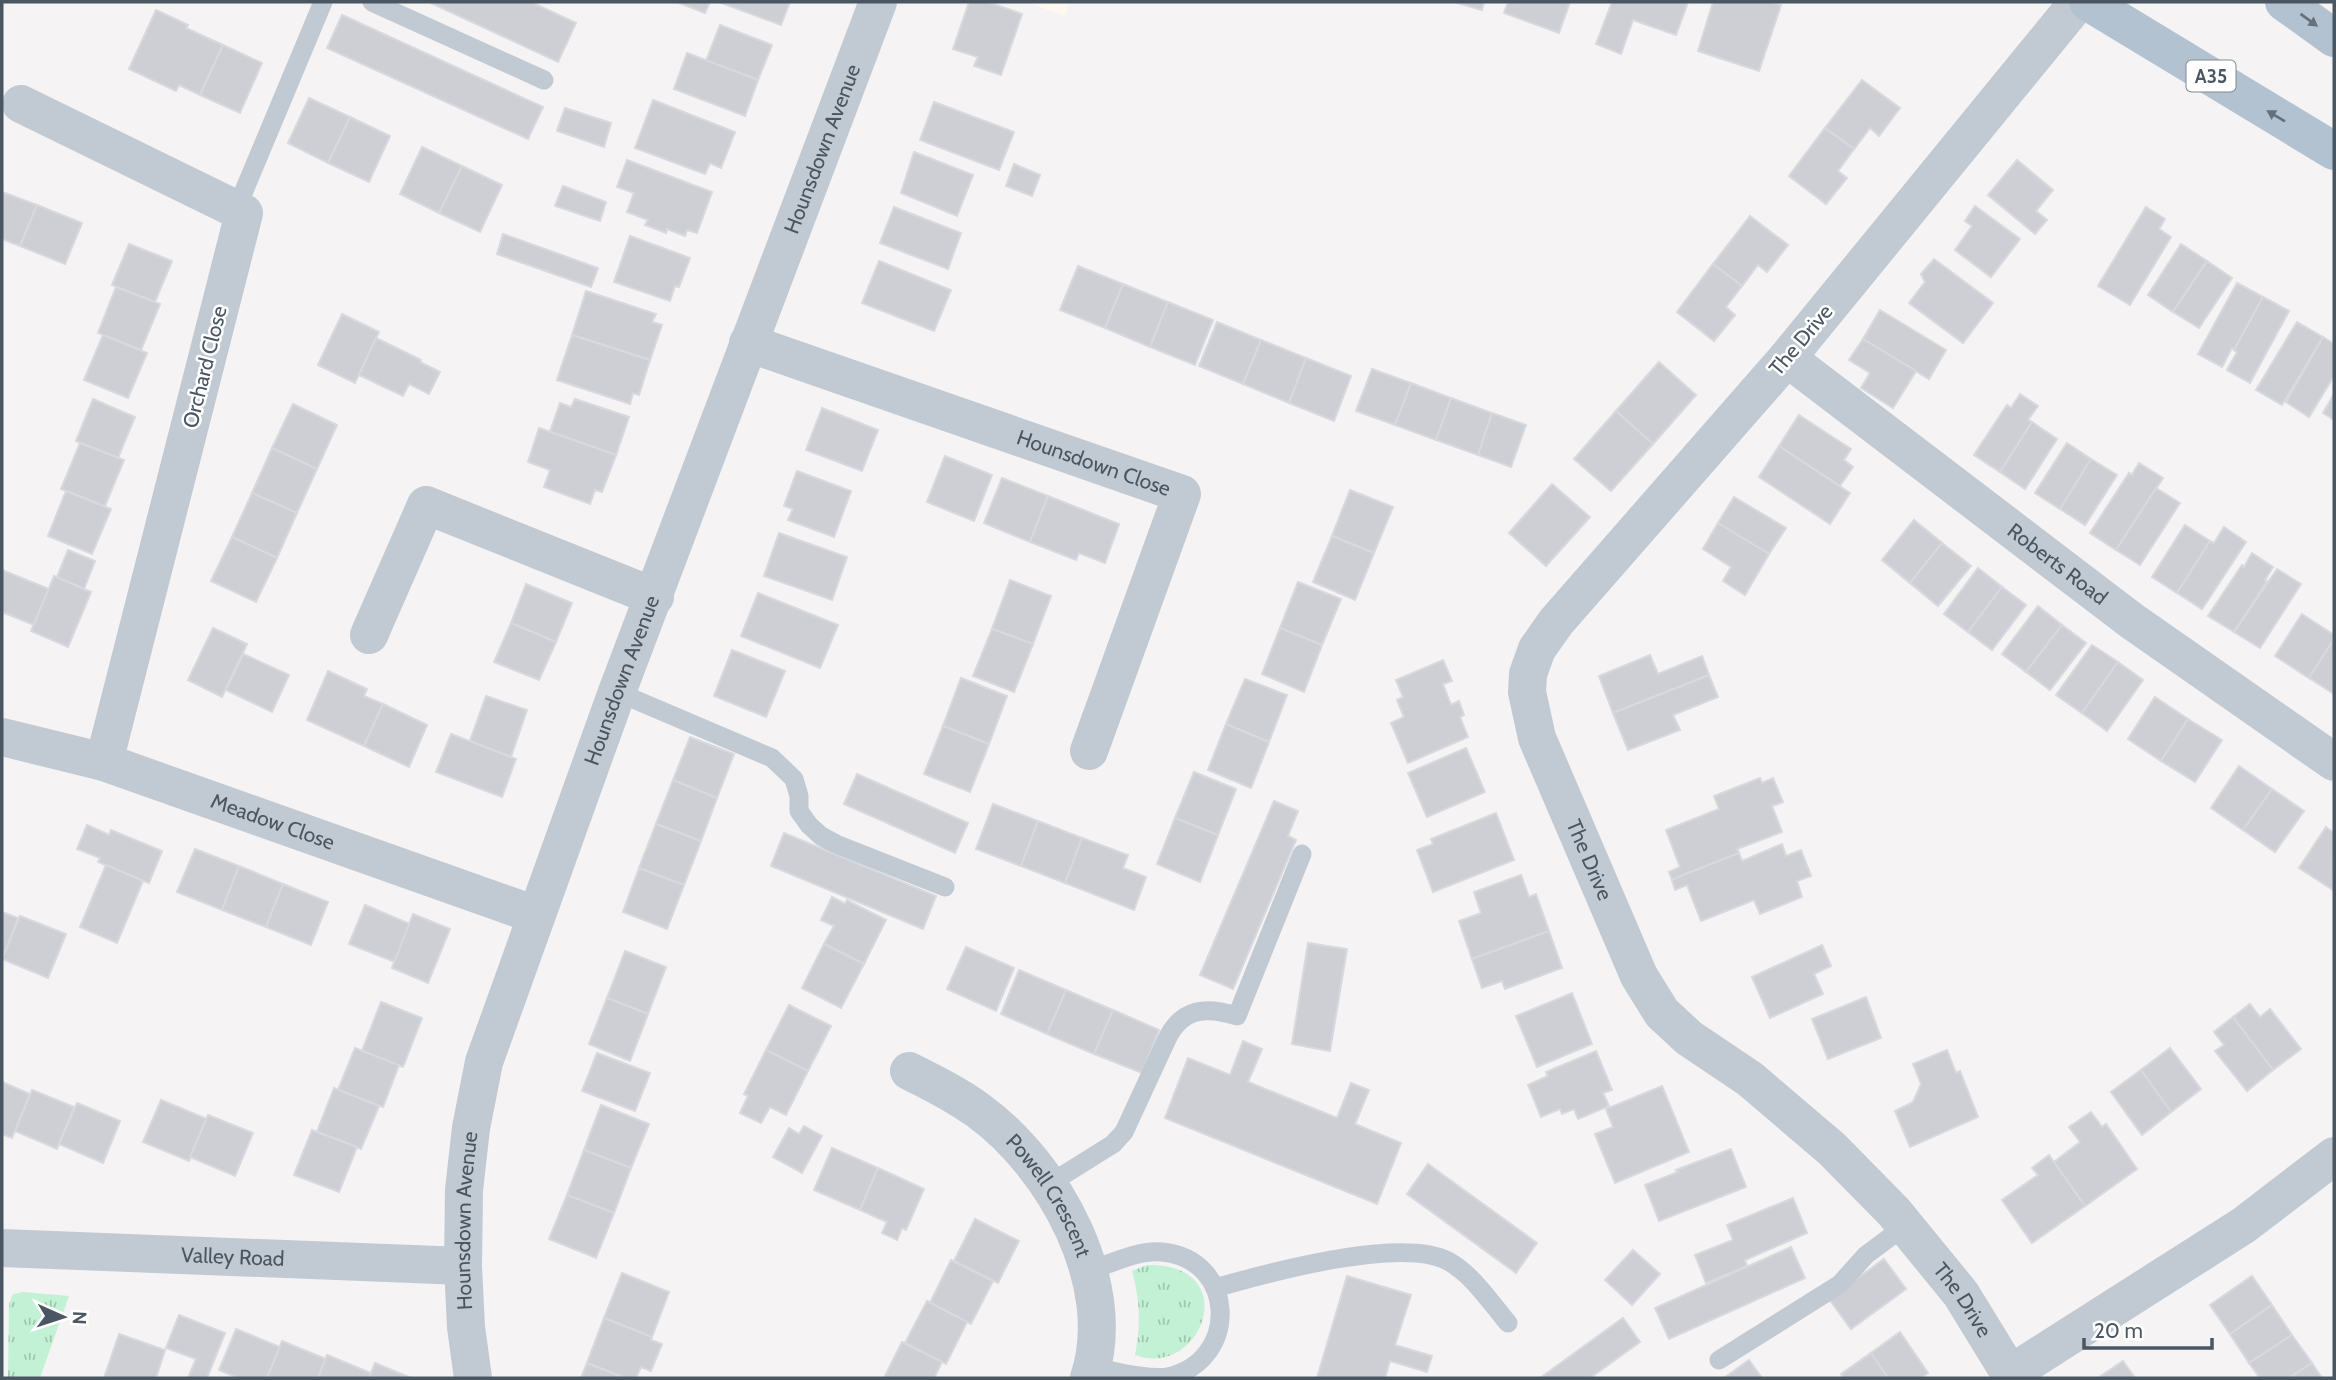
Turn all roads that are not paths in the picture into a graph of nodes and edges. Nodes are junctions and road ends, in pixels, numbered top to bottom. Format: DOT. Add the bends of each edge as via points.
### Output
graph roads {
  1 [pos="323,2"];
  2 [pos="372,2"];
  3 [pos="878,2"];
  4 [pos="2078,2"];
  5 [pos="2088,2"];
  6 [pos="2284,2"];
  7 [pos="2334,38"];
  8 [pos="544,80"];
  9 [pos="21,103"];
  10 [pos="2334,151"];
  11 [pos="236,210"];
  12 [pos="748,343"];
  13 [pos="1787,358"];
  14 [pos="655,597"];
  15 [pos="369,635"];
  16 [pos="617,692"];
  17 [pos="3,740"];
  18 [pos="1089,751"];
  19 [pos="104,762"];
  20 [pos="2334,762"];
  21 [pos="1302,854"];
  22 [pos="945,887"];
  23 [pos="536,915"];
  24 [pos="909,1071"];
  25 [pos="2334,1156"];
  26 [pos="1049,1184"];
  27 [pos="1905,1226"];
  28 [pos="2,1248"];
  29 [pos="463,1266"];
  30 [pos="1089,1271"];
  31 [pos="1215,1288"];
  32 [pos="1508,1323"];
  33 [pos="1719,1360"];
  34 [pos="1091,1373"];
  35 [pos="473,1378"];
  1 -- 11 [label="lane"];
  2 -- 8 [label="lane"];
  3 -- 12 [label="street, Hounsdown Avenue"];
  4 -- 13 [label="street, The Drive"];
  10 -- 5 [label="main road, A35, one-way"];
  6 -- 7 [label="main road, one-way"];
  9 -- 11 [label="street"];
  11 -- 19 [label="street, Orchard Close" via="244,213"];
  12 -- 14 [label="street, Hounsdown Avenue"];
  12 -- 18 [label="street, Hounsdown Close" via="1182,494"];
  13 -- 20 [label="street, Roberts Road" via="2132,621"];
  13 -- 27 [label="street, The Drive" via="1556,622 1537,649 1527,692 1537,738 1639,976 1662,1013 1832,1149"];
  14 -- 15 [label="street" via="426,505"];
  14 -- 16 [label="street, Hounsdown Avenue"];
  16 -- 22 [label="lane" via="772,758 794,779 799,811 821,836"];
  16 -- 23 [label="street, Hounsdown Avenue"];
  17 -- 19 [label="street, Meadow Close"];
  19 -- 23 [label="street, Meadow Close"];
  21 -- 26 [label="lane" via="1237,1016 1211,1010 1180,1020 1172,1028 1124,1132"];
  23 -- 29 [label="street, Hounsdown Avenue" via="484,1062 464,1191"];
  24 -- 26 [label="street, Powell Crescent" via="980,1111 1027,1155"];
  25 -- 27 [label="street, The Drive" via="2245,1225 2010,1374 1961,1294"];
  26 -- 30 [label="street, Powell Crescent"];
  27 -- 33 [label="lane" via="1867,1255 1840,1284"];
  28 -- 29 [label="street, Valley Road"];
  29 -- 35 [label="street, Hounsdown Avenue"];
  30 -- 31 [label="lane" via="1138,1254 1160,1252 1191,1261"];
  30 -- 34 [label="street, Powell Crescent" via="1097,1335"];
  31 -- 32 [label="lane" via="1313,1263 1423,1254 1447,1260 1467,1274"];
  31 -- 34 [label="lane" via="1221,1307 1220,1327 1214,1345 1199,1363 1164,1378"];
}
